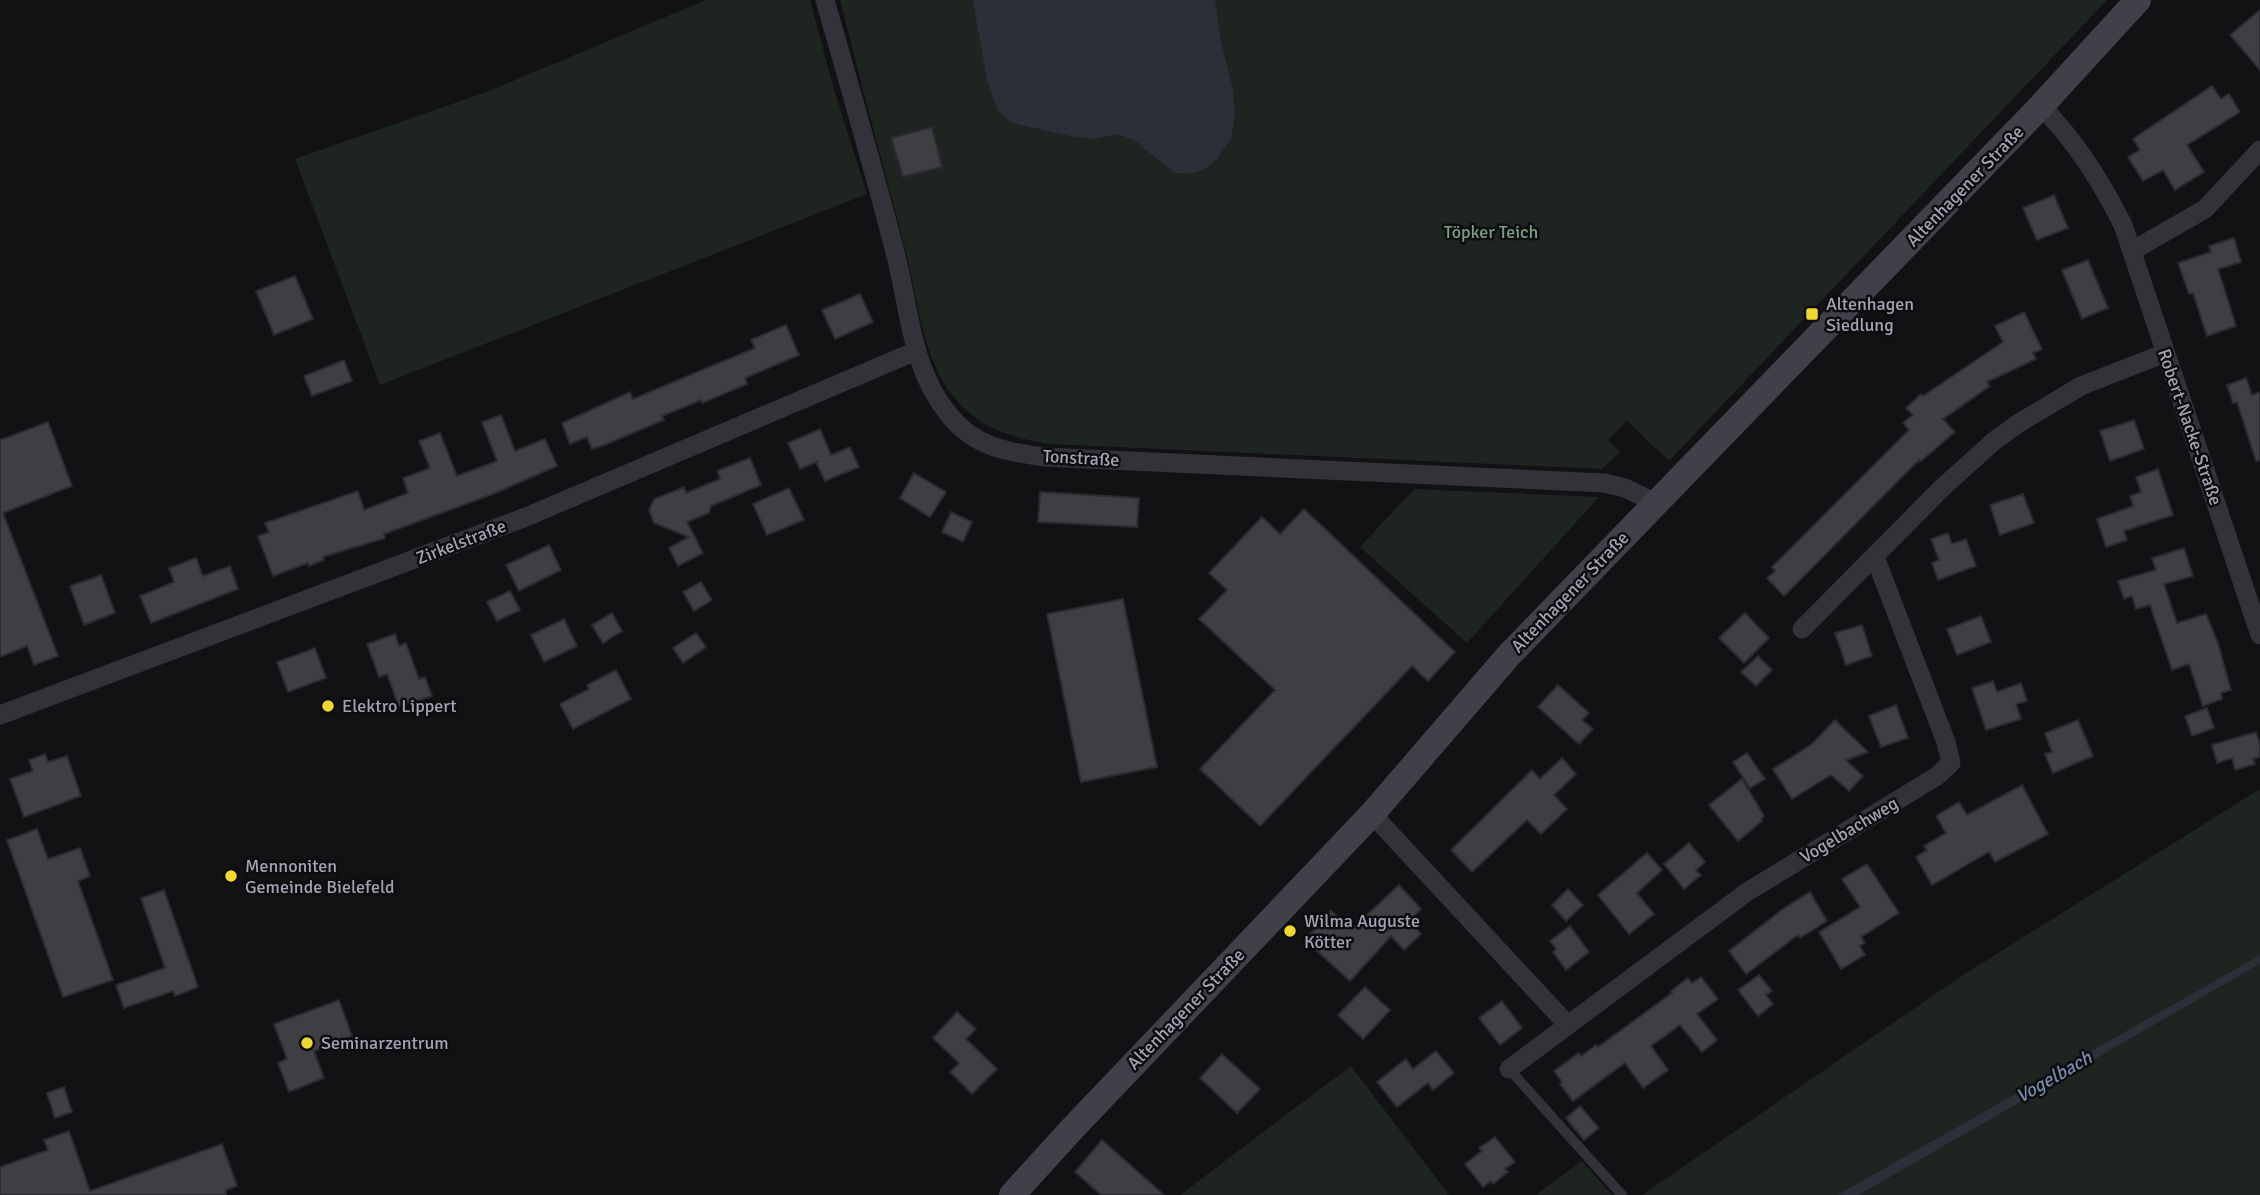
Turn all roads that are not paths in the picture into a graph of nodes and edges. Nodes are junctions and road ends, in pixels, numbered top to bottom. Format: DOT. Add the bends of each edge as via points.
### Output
graph roads {
  1 [pos="825,0"];
  2 [pos="2138,0"];
  3 [pos="2041,106"];
  4 [pos="2260,150"];
  5 [pos="2132,251"];
  6 [pos="916,351"];
  7 [pos="2165,353"];
  8 [pos="1656,503"];
  9 [pos="1875,557"];
  10 [pos="2255,600"];
  11 [pos="1802,629"];
  12 [pos="2260,635"];
  13 [pos="0,715"];
  14 [pos="1372,814"];
  15 [pos="1567,1024"];
  16 [pos="1508,1069"];
  17 [pos="1012,1195"];
  18 [pos="1622,1195"];
  1 -- 6 [label="street, Tonstraße" via="896,255"];
  2 -- 3 [label="main road, Altenhagener Straße"];
  3 -- 5 [label="street, Robert-Nacke-Straße" via="2078,148 2104,188"];
  3 -- 8 [label="main road, Altenhagener Straße"];
  4 -- 5 [label="street" via="2205,209"];
  5 -- 7 [label="street, Robert-Nacke-Straße"];
  6 -- 8 [label="street, Tonstraße" via="935,397 951,418 983,444 1007,452 1605,483"];
  6 -- 13 [label="street, Zirkelstraße" via="526,517"];
  7 -- 9 [label="street" via="2081,386 2019,423 1943,487"];
  7 -- 10 [label="street, Robert-Nacke-Straße"];
  8 -- 14 [label="main road, Altenhagener Straße" via="1508,655"];
  9 -- 11 [label="street"];
  9 -- 15 [label="street, Vogelbachweg" via="1951,763 1937,776 1747,892"];
  10 -- 12 [label="street, Robert-Nacke-Straße"];
  14 -- 15 [label="street"];
  14 -- 17 [label="main road, Altenhagener Straße"];
  15 -- 16 [label="street, Vogelbachweg"];
  16 -- 18 [label="lane"];
}
